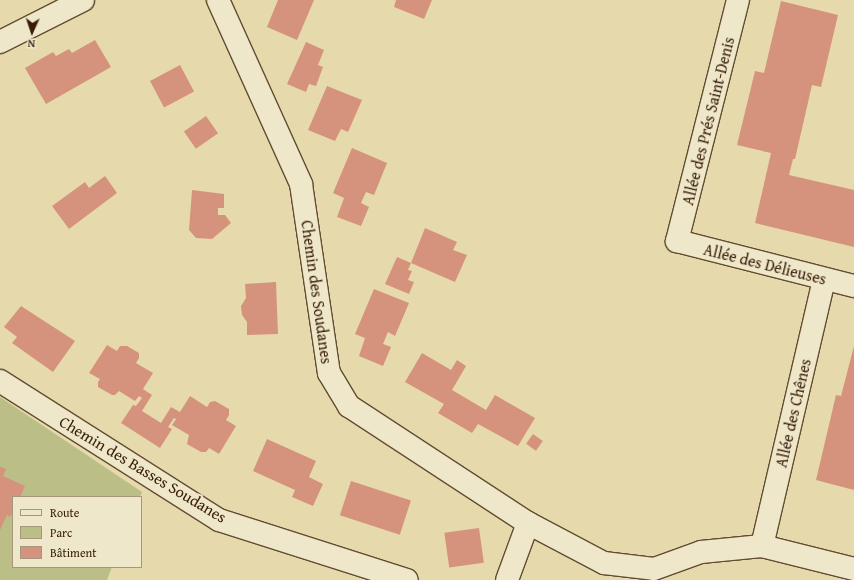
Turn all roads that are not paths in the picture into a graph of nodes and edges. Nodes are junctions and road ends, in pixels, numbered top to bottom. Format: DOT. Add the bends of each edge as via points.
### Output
graph roads {
  1 [pos="83,0"];
  2 [pos="218,0"];
  3 [pos="738,0"];
  4 [pos="0,42"];
  5 [pos="677,241"];
  6 [pos="824,280"];
  7 [pos="854,286"];
  8 [pos="0,381"];
  9 [pos="528,523"];
  10 [pos="762,546"];
  11 [pos="854,570"];
  12 [pos="407,580"];
  13 [pos="507,580"];
  1 -- 4 [label="street"];
  2 -- 9 [label="street, Chemin des Soudanes" via="302,184 329,373 348,406"];
  3 -- 5 [label="street, Allée des Prés Saint-Denis"];
  5 -- 6 [label="street, Allée des Délieuses"];
  6 -- 7 [label="street, Allée des Délieuses"];
  6 -- 10 [label="street, Allée des Chênes"];
  8 -- 12 [label="street, Chemin des Basses Soudanes" via="219,520"];
  9 -- 10 [label="street, Chemin des Soudanes" via="604,563 654,569 701,552"];
  9 -- 13 [label="street"];
  10 -- 11 [label="street"];
}
